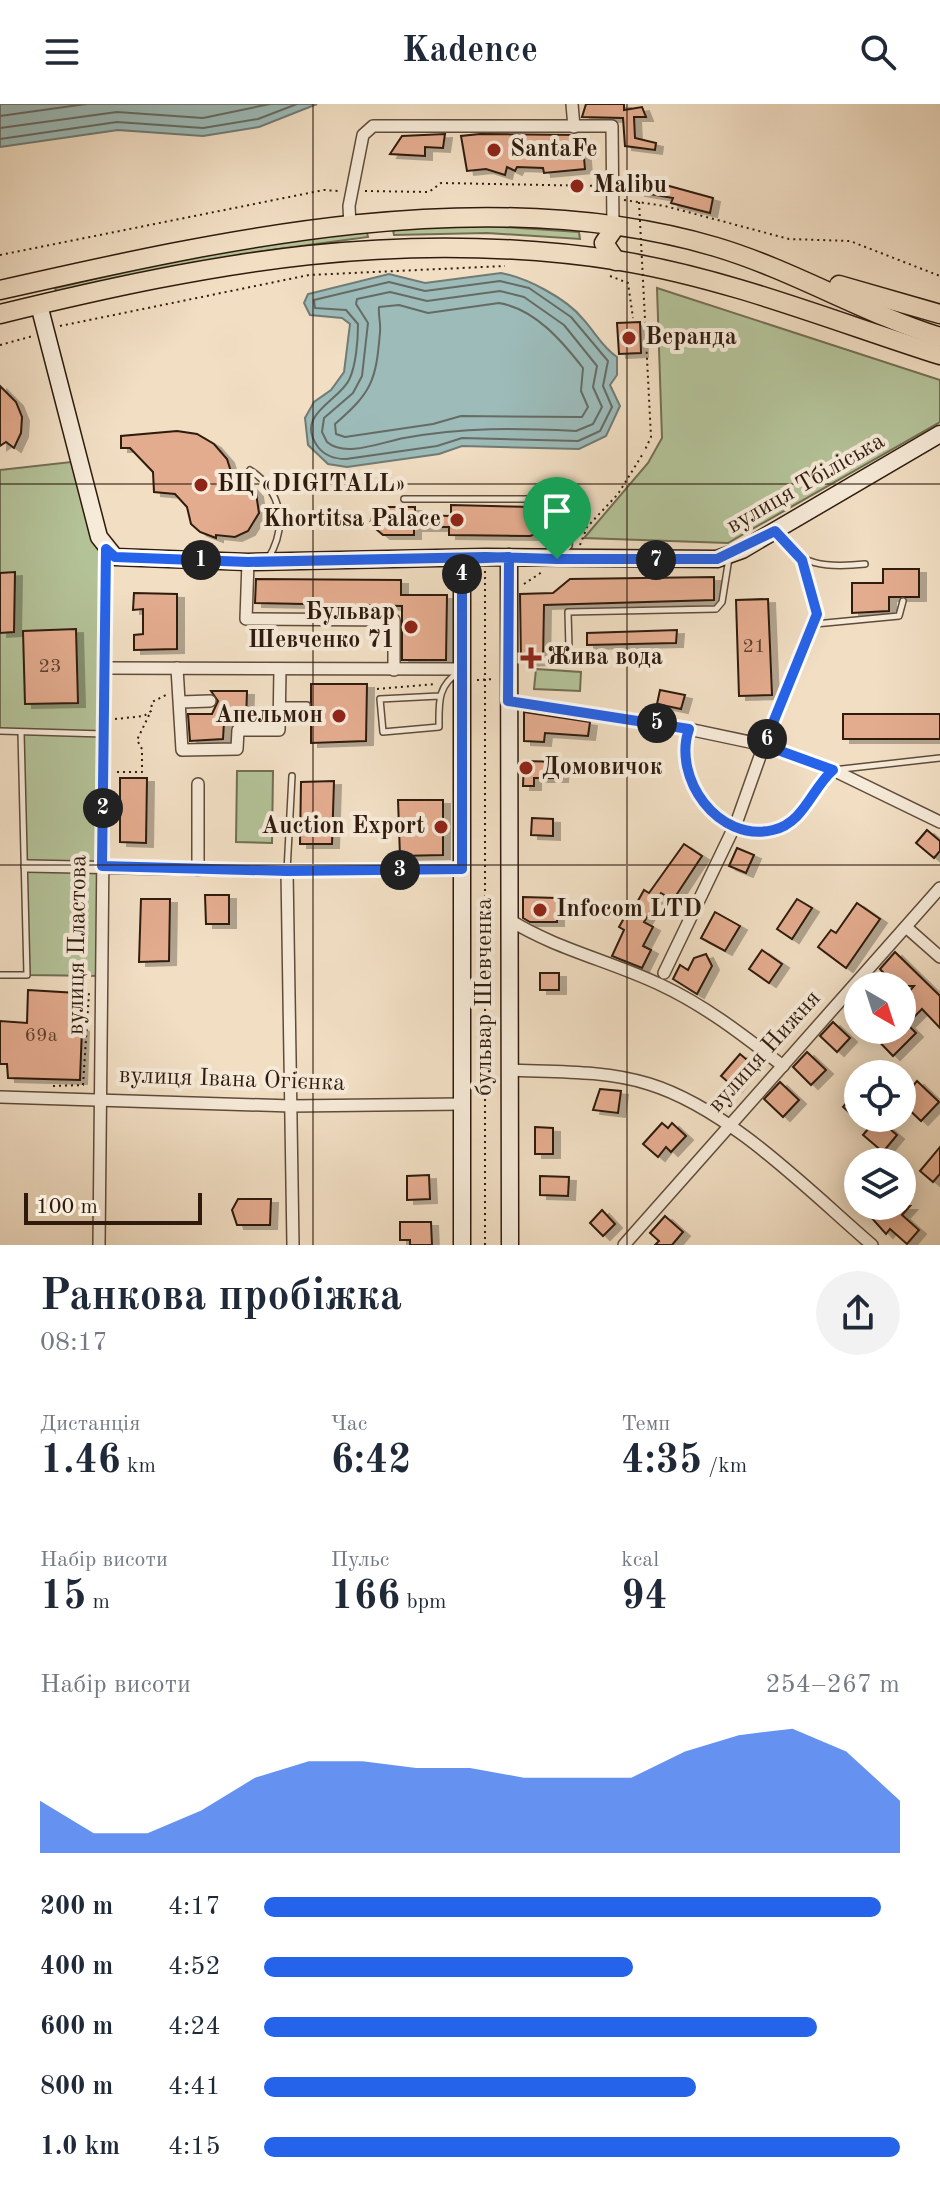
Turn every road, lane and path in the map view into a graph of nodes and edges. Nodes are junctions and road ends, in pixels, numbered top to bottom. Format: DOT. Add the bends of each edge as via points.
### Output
graph roads {
  1 [pos="572,104"];
  2 [pos="574,127"];
  3 [pos="352,191"];
  4 [pos="612,192"];
  5 [pos="639,202"];
  6 [pos="400,222"];
  7 [pos="573,223"];
  8 [pos="358,225"];
  9 [pos="614,226"];
  10 [pos="404,248"];
  11 [pos="361,250"];
  12 [pos="570,254"];
  13 [pos="0,255"];
  14 [pos="758,263"];
  15 [pos="511,265"];
  16 [pos="611,268"];
  17 [pos="940,276"];
  18 [pos="33,282"];
  19 [pos="0,290"];
  20 [pos="39,305"];
  21 [pos="0,314"];
  22 [pos="940,314"];
  23 [pos="633,318"];
  24 [pos="46,330"];
  25 [pos="940,337"];
  26 [pos="0,345"];
  27 [pos="940,355"];
  28 [pos="940,434"];
  29 [pos="250,470"];
  30 [pos="404,499"];
  31 [pos="775,531"];
  32 [pos="580,549"];
  33 [pos="110,553"];
  34 [pos="729,556"];
  35 [pos="486,557"];
  36 [pos="509,557"];
  37 [pos="462,559"];
  38 [pos="802,560"];
  39 [pos="248,562"];
  40 [pos="266,562"];
  41 [pos="865,564"];
  42 [pos="551,565"];
  43 [pos="519,588"];
  44 [pos="903,601"];
  45 [pos="815,624"];
  46 [pos="569,648"];
  47 [pos="106,668"];
  48 [pos="177,668"];
  49 [pos="280,669"];
  50 [pos="394,670"];
  51 [pos="468,675"];
  52 [pos="504,679"];
  53 [pos="483,680"];
  54 [pos="440,684"];
  55 [pos="180,688"];
  56 [pos="377,689"];
  57 [pos="439,696"];
  58 [pos="210,701"];
  59 [pos="508,701"];
  60 [pos="181,702"];
  61 [pos="280,705"];
  62 [pos="307,705"];
  63 [pos="151,711"];
  64 [pos="109,719"];
  65 [pos="689,729"];
  66 [pos="0,731"];
  67 [pos="21,733"];
  68 [pos="105,734"];
  69 [pos="764,745"];
  70 [pos="940,758"];
  71 [pos="833,770"];
  72 [pos="116,772"];
  73 [pos="292,776"];
  74 [pos="198,784"];
  75 [pos="940,822"];
  76 [pos="735,825"];
  77 [pos="27,866"];
  78 [pos="102,866"];
  79 [pos="462,869"];
  80 [pos="198,870"];
  81 [pos="287,871"];
  82 [pos="940,888"];
  83 [pos="508,919"];
  84 [pos="906,927"];
  85 [pos="940,957"];
  86 [pos="664,973"];
  87 [pos="0,975"];
  88 [pos="92,981"];
  89 [pos="783,1066"];
  90 [pos="509,1070"];
  91 [pos="83,1085"];
  92 [pos="0,1097"];
  93 [pos="99,1098"];
  94 [pos="463,1104"];
  95 [pos="291,1106"];
  96 [pos="729,1126"];
  97 [pos="99,1245"];
  98 [pos="293,1245"];
  99 [pos="462,1245"];
  100 [pos="485,1245"];
  101 [pos="510,1245"];
  102 [pos="624,1245"];
  103 [pos="872,1245"];
  1 -- 2 [label="street"];
  2 -- 3 [label="street" via="373,126 363,135"];
  2 -- 4 [label="street" via="612,126"];
  3 -- 4 [label="path" via="429,192 441,183"];
  3 -- 8 [label="street"];
  3 -- 13 [label="path" via="324,190"];
  4 -- 5 [label="path"];
  4 -- 9 [label="street"];
  5 -- 17 [label="path" via="789,239 850,241"];
  5 -- 32 [label="path, bridge" via="651,437 618,494 587,527"];
  6 -- 7 [label="main road" via="488,217"];
  6 -- 8 [label="main road"];
  6 -- 10 [label="main road" via="391,233"];
  7 -- 9 [label="main road"];
  7 -- 12 [label="main road" via="582,239"];
  8 -- 11 [label="main road" via="372,237"];
  8 -- 18 [label="main road" via="238,239"];
  9 -- 14 [label="main road" via="715,247"];
  9 -- 16 [label="main road" via="604,243"];
  10 -- 11 [label="main road"];
  10 -- 12 [label="main road" via="509,247"];
  11 -- 20 [label="main road" via="250,260"];
  12 -- 16 [label="main road"];
  14 -- 22 [label="main road"];
  14 -- 25 [label="main road"];
  15 -- 24 [label="path" via="309,275"];
  16 -- 23 [label="path" via="628,283"];
  16 -- 27 [label="main road" via="721,286"];
  18 -- 19 [label="main road"];
  18 -- 20 [label="main road"];
  20 -- 21 [label="main road"];
  20 -- 24 [label="street, вулиця Пластова"];
  24 -- 26 [label="path"];
  24 -- 33 [label="street, вулиця Пластова" via="89,500"];
  28 -- 31 [label="street, вулиця Тбіліська"];
  29 -- 40 [label="lane" via="266,482 279,510 278,540"];
  30 -- 42 [label="lane" via="555,502 571,524 569,546"];
  31 -- 34 [label="street, вулиця Тбіліська"];
  31 -- 38 [label="lane"];
  33 -- 39 [label="street, вулиця Тбіліська"];
  33 -- 47 [label="street, вулиця Пластова"];
  34 -- 42 [label="street, вулиця Тбіліська"];
  34 -- 46 [label="lane" via="722,602 716,609 568,612"];
  35 -- 36 [label="street, вулиця Тбіліська"];
  35 -- 37 [label="street, вулиця Тбіліська"];
  35 -- 53 [label="path"];
  36 -- 42 [label="street, вулиця Тбіліська"];
  36 -- 59 [label="street, бульвар Шевченка"];
  37 -- 40 [label="street, вулиця Тбіліська"];
  37 -- 51 [label="street, бульвар Шевченка"];
  38 -- 41 [label="lane" via="830,568"];
  38 -- 45 [label="lane"];
  39 -- 40 [label="street, вулиця Тбіліська"];
  39 -- 50 [label="street" via="246,619 394,620"];
  42 -- 43 [label="path"];
  44 -- 45 [label="lane" via="899,616"];
  45 -- 69 [label="lane"];
  47 -- 48 [label="street"];
  47 -- 68 [label="street, вулиця Пластова"];
  48 -- 49 [label="street"];
  48 -- 55 [label="street"];
  49 -- 50 [label="street"];
  49 -- 61 [label="street"];
  50 -- 51 [label="street"];
  51 -- 53 [label="path"];
  51 -- 57 [label="lane" via="450,678"];
  51 -- 79 [label="street, бульвар Шевченка"];
  52 -- 53 [label="path"];
  53 -- 100 [label="path"];
  54 -- 56 [label="path"];
  55 -- 60 [label="street"];
  55 -- 63 [label="path" via="152,702"];
  57 -- 57 [label="lane" via="380,699 383,732 439,727"];
  58 -- 60 [label="street"];
  59 -- 65 [label="street"];
  59 -- 83 [label="street, бульвар Шевченка"];
  60 -- 61 [label="street" via="182,750 237,749 238,730 279,730"];
  61 -- 62 [label="lane"];
  63 -- 64 [label="path"];
  63 -- 72 [label="path" via="137,740 142,772"];
  65 -- 69 [label="street"];
  65 -- 76 [label="lane" via="686,754 694,789 708,808"];
  66 -- 67 [label="lane"];
  67 -- 68 [label="lane"];
  67 -- 77 [label="lane"];
  68 -- 78 [label="street, вулиця Пластова"];
  69 -- 71 [label="street"];
  69 -- 76 [label="street"];
  70 -- 71 [label="lane"];
  71 -- 75 [label="street"];
  71 -- 76 [label="lane" via="809,804 783,825 762,831"];
  73 -- 81 [label="lane"];
  74 -- 80 [label="street"];
  76 -- 86 [label="street"];
  77 -- 78 [label="street"];
  77 -- 87 [label="lane" via="27,975"];
  78 -- 80 [label="street"];
  78 -- 93 [label="street, вулиця Пластова"];
  79 -- 81 [label="street"];
  79 -- 94 [label="street, бульвар Шевченка"];
  80 -- 81 [label="street"];
  81 -- 95 [label="street"];
  82 -- 84 [label="street, вулиця Нижня"];
  83 -- 89 [label="street" via="705,1008"];
  83 -- 90 [label="street, бульвар Шевченка"];
  84 -- 85 [label="street"];
  84 -- 89 [label="street, вулиця Нижня"];
  88 -- 91 [label="path"];
  89 -- 96 [label="street, вулиця Нижня"];
  90 -- 96 [label="street" via="649,1084"];
  90 -- 101 [label="street, бульвар Шевченка"];
  92 -- 93 [label="street, вулиця Івана Огієнка"];
  93 -- 95 [label="street, вулиця Івана Огієнка"];
  93 -- 97 [label="street, вулиця Пластова"];
  94 -- 95 [label="street, вулиця Івана Огієнка"];
  94 -- 99 [label="street, бульвар Шевченка"];
  95 -- 98 [label="street"];
  96 -- 102 [label="street, вулиця Нижня"];
  96 -- 103 [label="street"];
}
